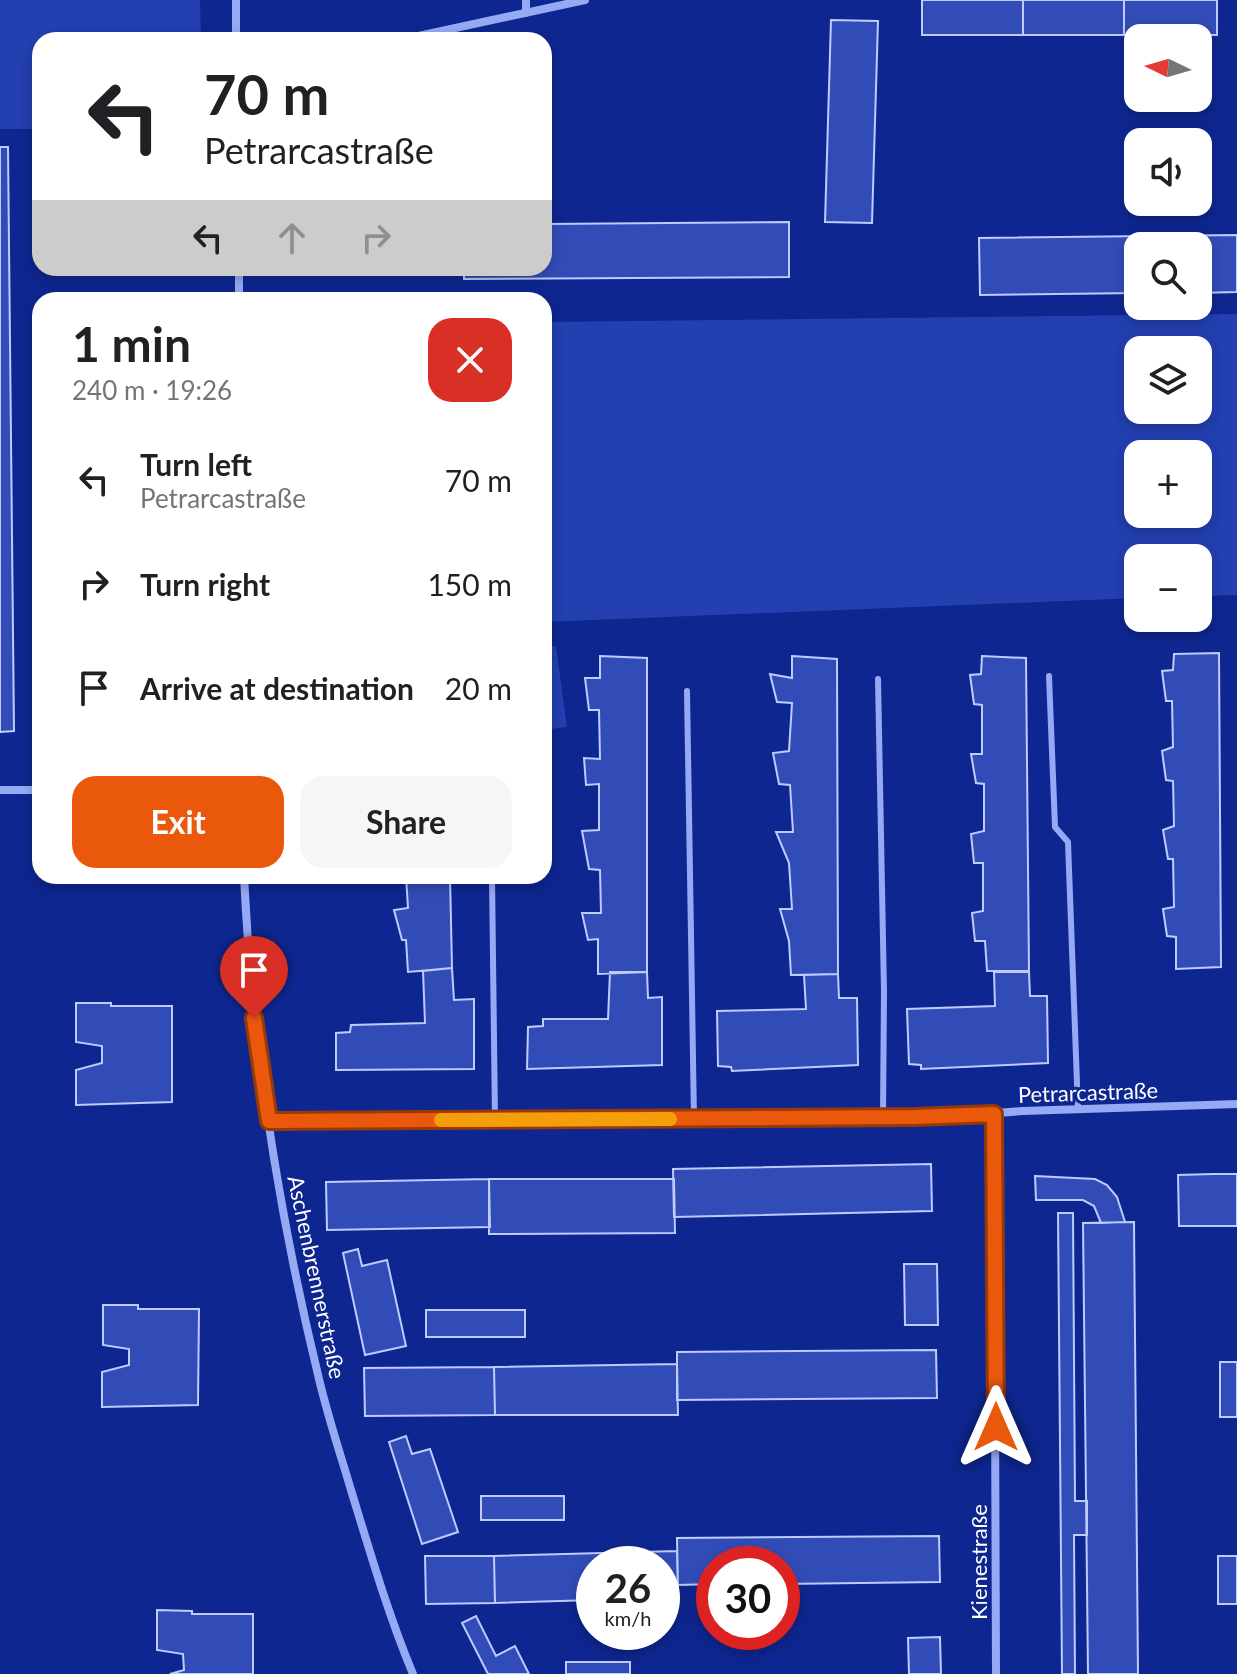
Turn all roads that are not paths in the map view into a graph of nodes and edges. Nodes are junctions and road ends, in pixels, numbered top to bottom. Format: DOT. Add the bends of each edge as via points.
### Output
graph roads {
  1 [pos="236,0"];
  2 [pos="526,0"];
  3 [pos="585,0"];
  4 [pos="526,13"];
  5 [pos="236,32"];
  6 [pos="437,32"];
  7 [pos="1049,676"];
  8 [pos="878,679"];
  9 [pos="687,691"];
  10 [pos="0,790"];
  11 [pos="32,790"];
  12 [pos="244,884"];
  13 [pos="492,884"];
  14 [pos="1237,1104"];
  15 [pos="1078,1110"];
  16 [pos="994,1114"];
  17 [pos="883,1117"];
  18 [pos="694,1119"];
  19 [pos="495,1120"];
  20 [pos="269,1121"];
  21 [pos="413,1674"];
  22 [pos="996,1674"];
  1 -- 5 [label="street"];
  2 -- 4 [label="street"];
  3 -- 4 [label="street"];
  4 -- 6 [label="street"];
  7 -- 15 [label="lane" via="1055,827 1068,842"];
  8 -- 17 [label="lane"];
  9 -- 18 [label="lane"];
  10 -- 11 [label="street"];
  12 -- 20 [label="street, Aschenbrennerstraße" via="247,953"];
  13 -- 19 [label="lane"];
  14 -- 15 [label="street, Petrarcastraße"];
  15 -- 16 [label="street, Petrarcastraße"];
  16 -- 17 [label="street, Petrarcastraße"];
  16 -- 22 [label="street, Kienestraße"];
  17 -- 18 [label="street, Petrarcastraße"];
  18 -- 19 [label="street, Petrarcastraße"];
  19 -- 20 [label="street, Petrarcastraße"];
  20 -- 21 [label="street, Aschenbrennerstraße" via="319,1381"];
}
